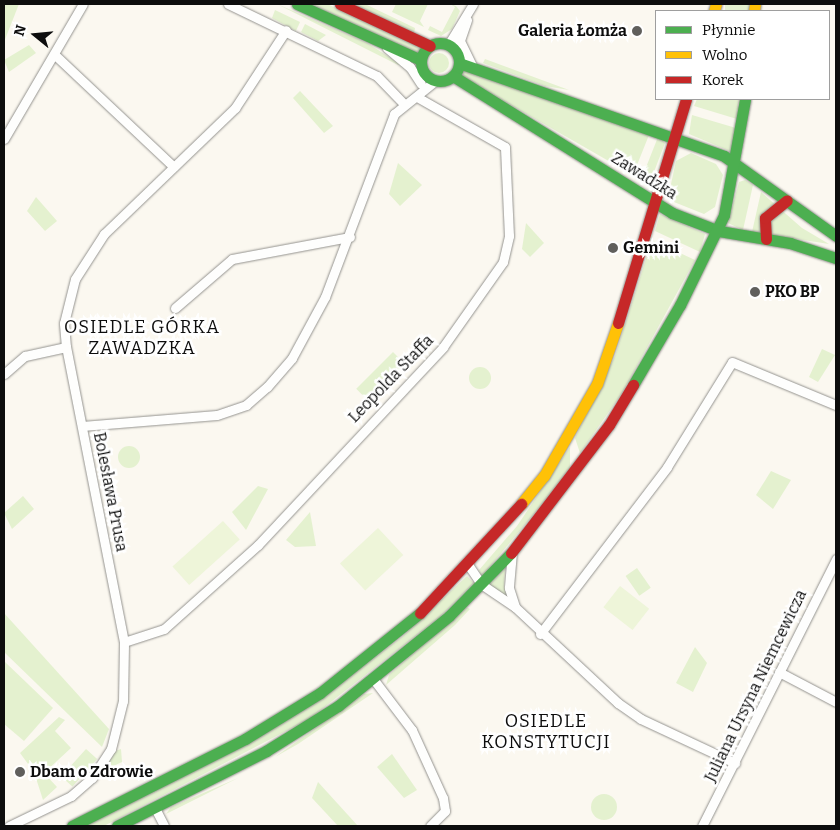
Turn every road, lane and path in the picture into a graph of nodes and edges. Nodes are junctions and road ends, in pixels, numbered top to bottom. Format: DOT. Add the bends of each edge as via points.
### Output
graph roads {
  1 [pos="83,4"];
  2 [pos="228,4"];
  3 [pos="297,4"];
  4 [pos="340,4"];
  5 [pos="472,6"];
  6 [pos="286,30"];
  7 [pos="460,41"];
  8 [pos="386,46"];
  9 [pos="430,46"];
  10 [pos="454,54"];
  11 [pos="55,55"];
  12 [pos="421,60"];
  13 [pos="474,68"];
  14 [pos="453,76"];
  15 [pos="427,80"];
  16 [pos="417,97"];
  17 [pos="686,100"];
  18 [pos="745,100"];
  19 [pos="403,103"];
  20 [pos="674,135"];
  21 [pos="4,139"];
  22 [pos="738,162"];
  23 [pos="174,167"];
  24 [pos="787,200"];
  25 [pos="655,202"];
  26 [pos="719,231"];
  27 [pos="350,236"];
  28 [pos="836,236"];
  29 [pos="766,239"];
  30 [pos="836,258"];
  31 [pos="175,308"];
  32 [pos="66,348"];
  33 [pos="4,374"];
  34 [pos="836,405"];
  35 [pos="82,426"];
  36 [pos="512,552"];
  37 [pos="836,559"];
  38 [pos="469,566"];
  39 [pos="481,584"];
  40 [pos="515,608"];
  41 [pos="540,634"];
  42 [pos="124,642"];
  43 [pos="779,672"];
  44 [pos="374,680"];
  45 [pos="836,702"];
  46 [pos="735,763"];
  47 [pos="155,808"];
  48 [pos="9,826"];
  49 [pos="72,826"];
  50 [pos="117,826"];
  51 [pos="164,826"];
  52 [pos="430,826"];
  53 [pos="702,826"];
  1 -- 11 [label="street"];
  2 -- 6 [label="street"];
  3 -- 8 [label="street"];
  4 -- 9 [label="street"];
  5 -- 7 [label="street"];
  5 -- 10 [label="street"];
  6 -- 19 [label="street" via="377,76"];
  6 -- 23 [label="street, Bolesława Prusa" via="235,108"];
  7 -- 10 [label="street"];
  7 -- 13 [label="street"];
  8 -- 12 [label="street"];
  8 -- 15 [label="street"];
  9 -- 10 [label="street"];
  9 -- 12 [label="street"];
  10 -- 13 [label="street"];
  10 -- 14 [label="street"];
  11 -- 21 [label="street"];
  11 -- 23 [label="street"];
  12 -- 15 [label="street"];
  13 -- 20 [label="street"];
  14 -- 15 [label="street"];
  14 -- 25 [label="street, Zawadzka"];
  15 -- 16 [label="street"];
  15 -- 16 [label="street"];
  16 -- 19 [label="street"];
  16 -- 42 [label="street, Leopolda Staffa" via="504,147 509,236 503,262 438,353 258,545 164,629"];
  17 -- 20 [label="street"];
  18 -- 22 [label="street"];
  19 -- 27 [label="street" via="386,130"];
  20 -- 22 [label="street"];
  20 -- 25 [label="street"];
  22 -- 24 [label="street"];
  22 -- 26 [label="street"];
  23 -- 32 [label="street, Bolesława Prusa" via="87,255 70,295"];
  24 -- 28 [label="street"];
  24 -- 29 [label="street" via="766,218"];
  25 -- 26 [label="street, Zawadzka"];
  25 -- 38 [label="street" via="617,333 587,405 544,476"];
  26 -- 29 [label="street, Zawadzka"];
  26 -- 36 [label="street" via="609,425"];
  27 -- 31 [label="street" via="232,259"];
  27 -- 35 [label="street" via="306,335 277,377 254,399 217,414"];
  29 -- 30 [label="street, Zawadzka"];
  32 -- 33 [label="street" via="25,356"];
  32 -- 35 [label="street, Bolesława Prusa"];
  34 -- 41 [label="street" via="732,362 667,467"];
  35 -- 42 [label="street, Bolesława Prusa"];
  36 -- 39 [label="street"];
  36 -- 40 [label="street" via="509,588"];
  37 -- 43 [label="street, Juliana Ursyna Niemcewicza"];
  38 -- 39 [label="street"];
  38 -- 49 [label="street" via="402,631 320,693 244,739"];
  39 -- 40 [label="street"];
  39 -- 44 [label="street"];
  40 -- 41 [label="street"];
  41 -- 46 [label="street" via="630,712"];
  42 -- 48 [label="street, Bolesława Prusa" via="122,714 104,763 71,796"];
  43 -- 45 [label="street"];
  43 -- 46 [label="street, Juliana Ursyna Niemcewicza"];
  44 -- 47 [label="street" via="266,752"];
  44 -- 52 [label="street" via="412,730 444,798 445,811"];
  46 -- 53 [label="street, Juliana Ursyna Niemcewicza"];
  47 -- 50 [label="street"];
  47 -- 51 [label="street"];
}
